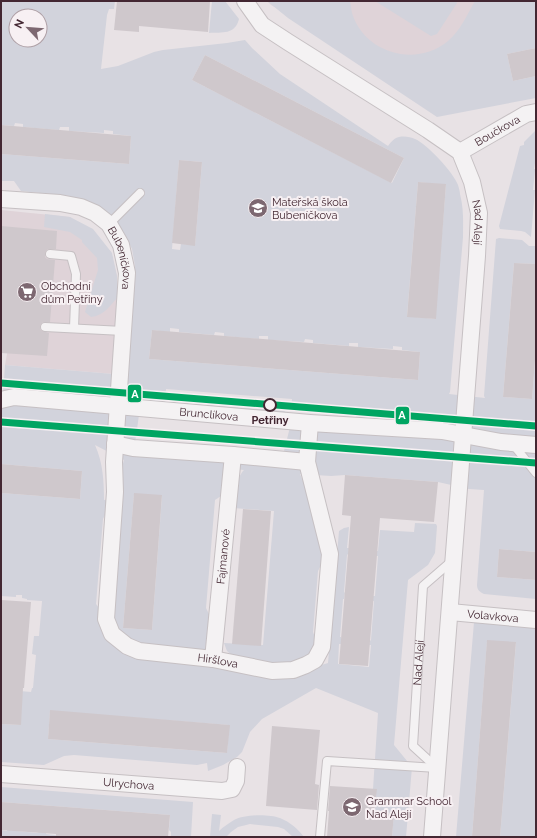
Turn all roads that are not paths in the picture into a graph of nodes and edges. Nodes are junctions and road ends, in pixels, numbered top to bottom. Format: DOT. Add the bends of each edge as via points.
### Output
graph roads {
  1 [pos="245,1"];
  2 [pos="536,112"];
  3 [pos="460,152"];
  4 [pos="140,192"];
  5 [pos="1,199"];
  6 [pos="109,224"];
  7 [pos="50,254"];
  8 [pos="44,327"];
  9 [pos="74,328"];
  10 [pos="123,331"];
  11 [pos="1,400"];
  12 [pos="118,406"];
  13 [pos="310,423"];
  14 [pos="464,435"];
  15 [pos="511,443"];
  16 [pos="115,444"];
  17 [pos="536,445"];
  18 [pos="233,455"];
  19 [pos="307,462"];
  20 [pos="536,473"];
  21 [pos="454,559"];
  22 [pos="450,612"];
  23 [pos="536,620"];
  24 [pos="213,659"];
  25 [pos="237,767"];
  26 [pos="437,768"];
  27 [pos="1,774"];
  28 [pos="320,837"];
  29 [pos="432,837"];
  1 -- 3 [label="street" via="262,25"];
  2 -- 3 [label="street, Boučkova" via="526,114"];
  3 -- 14 [label="street, Nad Alejí" via="472,182 479,213"];
  4 -- 6 [label="lane"];
  5 -- 6 [label="street, Bubeníčkova" via="81,207 95,213"];
  6 -- 10 [label="street, Bubeníčkova" via="121,245 127,274"];
  7 -- 9 [label="lane" via="71,256 76,274"];
  8 -- 9 [label="lane"];
  9 -- 10 [label="lane"];
  10 -- 12 [label="street, Bubeníčkova"];
  11 -- 12 [label="street, Brunclíkova" via="14,397"];
  12 -- 13 [label="street, Brunclíkova"];
  12 -- 16 [label="street, Hiršlova"];
  13 -- 14 [label="street, Brunclíkova" via="442,431"];
  13 -- 19 [label="street, Hiršlova"];
  14 -- 15 [label="street, Brunclíkova"];
  14 -- 21 [label="street, Nad Alejí"];
  15 -- 17 [label="street, Brunclíkova"];
  15 -- 20 [label="lane"];
  16 -- 18 [label="street" via="133,448"];
  16 -- 24 [label="street, Hiršlova" via="115,492 106,619 112,634 127,646 139,651"];
  18 -- 19 [label="street"];
  18 -- 24 [label="street, Fajmanové"];
  19 -- 24 [label="street, Hiršlova" via="330,554 322,647 315,660 293,670 272,671"];
  21 -- 22 [label="street, Nad Alejí"];
  21 -- 26 [label="lane, Nad Alejí" via="423,586 412,746"];
  22 -- 23 [label="street, Volavkova"];
  22 -- 26 [label="street, Nad Alejí"];
  25 -- 27 [label="street, Ulrychova" via="236,781 232,789 222,791"];
  26 -- 28 [label="lane" via="328,761"];
  26 -- 29 [label="street, Nad Alejí"];
}
